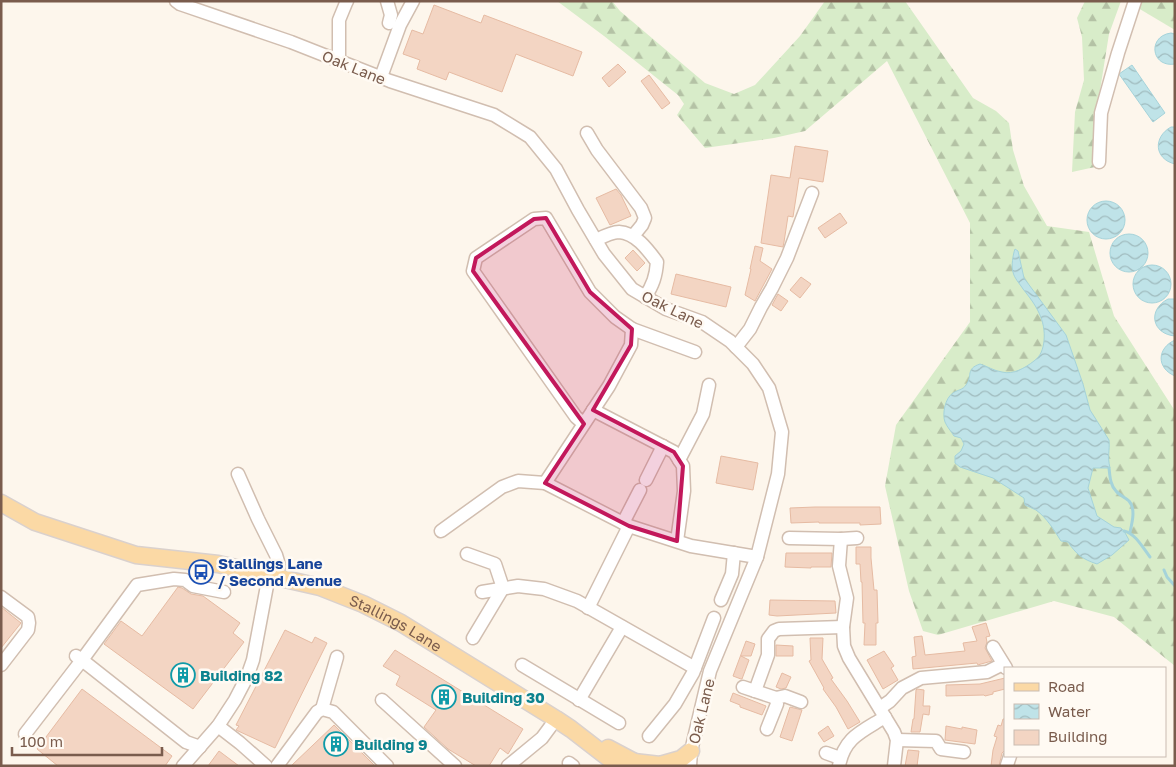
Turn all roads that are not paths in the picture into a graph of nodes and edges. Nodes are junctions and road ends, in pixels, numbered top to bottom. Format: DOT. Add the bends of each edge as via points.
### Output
graph roads {
  1 [pos="176,1"];
  2 [pos="347,1"];
  3 [pos="387,1"];
  4 [pos="414,1"];
  5 [pos="1135,1"];
  6 [pos="389,23"];
  7 [pos="339,60"];
  8 [pos="381,77"];
  9 [pos="587,133"];
  10 [pos="1098,162"];
  11 [pos="812,193"];
  12 [pos="633,236"];
  13 [pos="596,240"];
  14 [pos="646,297"];
  15 [pos="632,330"];
  16 [pos="736,347"];
  17 [pos="695,352"];
  18 [pos="709,385"];
  19 [pos="593,410"];
  20 [pos="584,424"];
  21 [pos="663,446"];
  22 [pos="679,460"];
  23 [pos="238,474"];
  24 [pos="546,483"];
  25 [pos="1,503"];
  26 [pos="626,524"];
  27 [pos="441,531"];
  28 [pos="789,538"];
  29 [pos="857,538"];
  30 [pos="840,539"];
  31 [pos="677,541"];
  32 [pos="734,553"];
  33 [pos="467,554"];
  34 [pos="757,557"];
  35 [pos="273,576"];
  36 [pos="503,588"];
  37 [pos="224,592"];
  38 [pos="482,592"];
  39 [pos="1,597"];
  40 [pos="721,600"];
  41 [pos="588,608"];
  42 [pos="714,618"];
  43 [pos="622,627"];
  44 [pos="843,627"];
  45 [pos="473,638"];
  46 [pos="993,647"];
  47 [pos="337,657"];
  48 [pos="79,658"];
  49 [pos="1,665"];
  50 [pos="522,665"];
  51 [pos="1005,666"];
  52 [pos="695,668"];
  53 [pos="776,698"];
  54 [pos="382,700"];
  55 [pos="579,700"];
  56 [pos="801,702"];
  57 [pos="322,709"];
  58 [pos="882,713"];
  59 [pos="556,719"];
  60 [pos="619,723"];
  61 [pos="218,726"];
  62 [pos="768,729"];
  63 [pos="25,734"];
  64 [pos="649,736"];
  65 [pos="897,740"];
  66 [pos="200,747"];
  67 [pos="964,752"];
  68 [pos="826,753"];
  69 [pos="690,758"];
  70 [pos="840,762"];
  71 [pos="632,764"];
  72 [pos="183,766"];
  73 [pos="266,766"];
  74 [pos="277,766"];
  75 [pos="387,766"];
  76 [pos="455,766"];
  77 [pos="508,766"];
  78 [pos="894,766"];
  1 -- 7 [label="street, Oak Lane"];
  2 -- 7 [label="street" via="339,20"];
  3 -- 6 [label="street" via="391,15"];
  4 -- 8 [label="street" via="400,25"];
  5 -- 10 [label="street" via="1101,113"];
  7 -- 8 [label="street, Oak Lane"];
  8 -- 13 [label="street, Oak Lane" via="494,115 530,137 556,169"];
  9 -- 12 [label="street" via="641,208 645,218"];
  11 -- 16 [label="street" via="787,258 750,328"];
  12 -- 13 [label="street" via="618,232"];
  12 -- 14 [label="street" via="657,262 656,275"];
  13 -- 14 [label="street, Oak Lane" via="632,288"];
  14 -- 16 [label="street, Oak Lane" via="666,309 702,322"];
  15 -- 17 [label="street"];
  15 -- 19 [label="street" via="631,345"];
  15 -- 20 [label="street" via="590,292 546,218 534,219 476,258 473,271"];
  16 -- 34 [label="street, Oak Lane" via="753,364 769,388 782,432 778,474"];
  18 -- 22 [label="street" via="703,414"];
  19 -- 20 [label="street"];
  19 -- 21 [label="street"];
  20 -- 24 [label="street"];
  21 -- 22 [label="street" via="674,452"];
  21 -- 26 [label="street"];
  22 -- 31 [label="street" via="683,466 684,491"];
  23 -- 35 [label="street" via="276,555 279,565"];
  24 -- 26 [label="street"];
  24 -- 27 [label="street" via="518,481 502,487"];
  25 -- 35 [label="main road, Stallings Lane" via="35,522 136,555 218,564"];
  26 -- 31 [label="street"];
  26 -- 41 [label="street"];
  28 -- 30 [label="street"];
  29 -- 30 [label="street"];
  30 -- 44 [label="street" via="839,566 847,598"];
  31 -- 32 [label="street"];
  32 -- 34 [label="street"];
  32 -- 40 [label="street" via="732,574"];
  33 -- 36 [label="street" via="495,564"];
  34 -- 69 [label="street, Oak Lane" via="710,671"];
  35 -- 59 [label="main road, Stallings Lane" via="320,586 363,604 400,623"];
  35 -- 61 [label="street" via="247,677"];
  36 -- 38 [label="street"];
  36 -- 41 [label="street" via="544,589"];
  36 -- 45 [label="street"];
  37 -- 48 [label="street" via="174,579 137,585"];
  39 -- 49 [label="street" via="28,617 29,623 28,630"];
  41 -- 43 [label="street"];
  42 -- 52 [label="street"];
  43 -- 52 [label="street"];
  43 -- 55 [label="street"];
  44 -- 53 [label="street" via="774,631 768,639 768,656 749,689"];
  44 -- 58 [label="street" via="844,646 849,658"];
  46 -- 51 [label="street"];
  47 -- 57 [label="street"];
  48 -- 63 [label="street"];
  48 -- 66 [label="street" via="186,742"];
  50 -- 55 [label="street"];
  51 -- 58 [label="street" via="987,672 921,678 902,688"];
  52 -- 64 [label="street" via="676,704"];
  53 -- 56 [label="street" via="785,696"];
  53 -- 62 [label="street"];
  54 -- 76 [label="street"];
  55 -- 60 [label="street"];
  57 -- 74 [label="street"];
  57 -- 75 [label="street" via="333,712"];
  58 -- 65 [label="street"];
  58 -- 70 [label="street" via="855,735"];
  59 -- 71 [label="main road, Stallings Lane"];
  59 -- 77 [label="street" via="542,738"];
  61 -- 66 [label="street"];
  61 -- 73 [label="street"];
  65 -- 67 [label="street" via="936,741 941,749"];
  65 -- 78 [label="street"];
  66 -- 72 [label="street"];
  68 -- 70 [label="street"];
  69 -- 71 [label="main road" via="660,765"];
}
